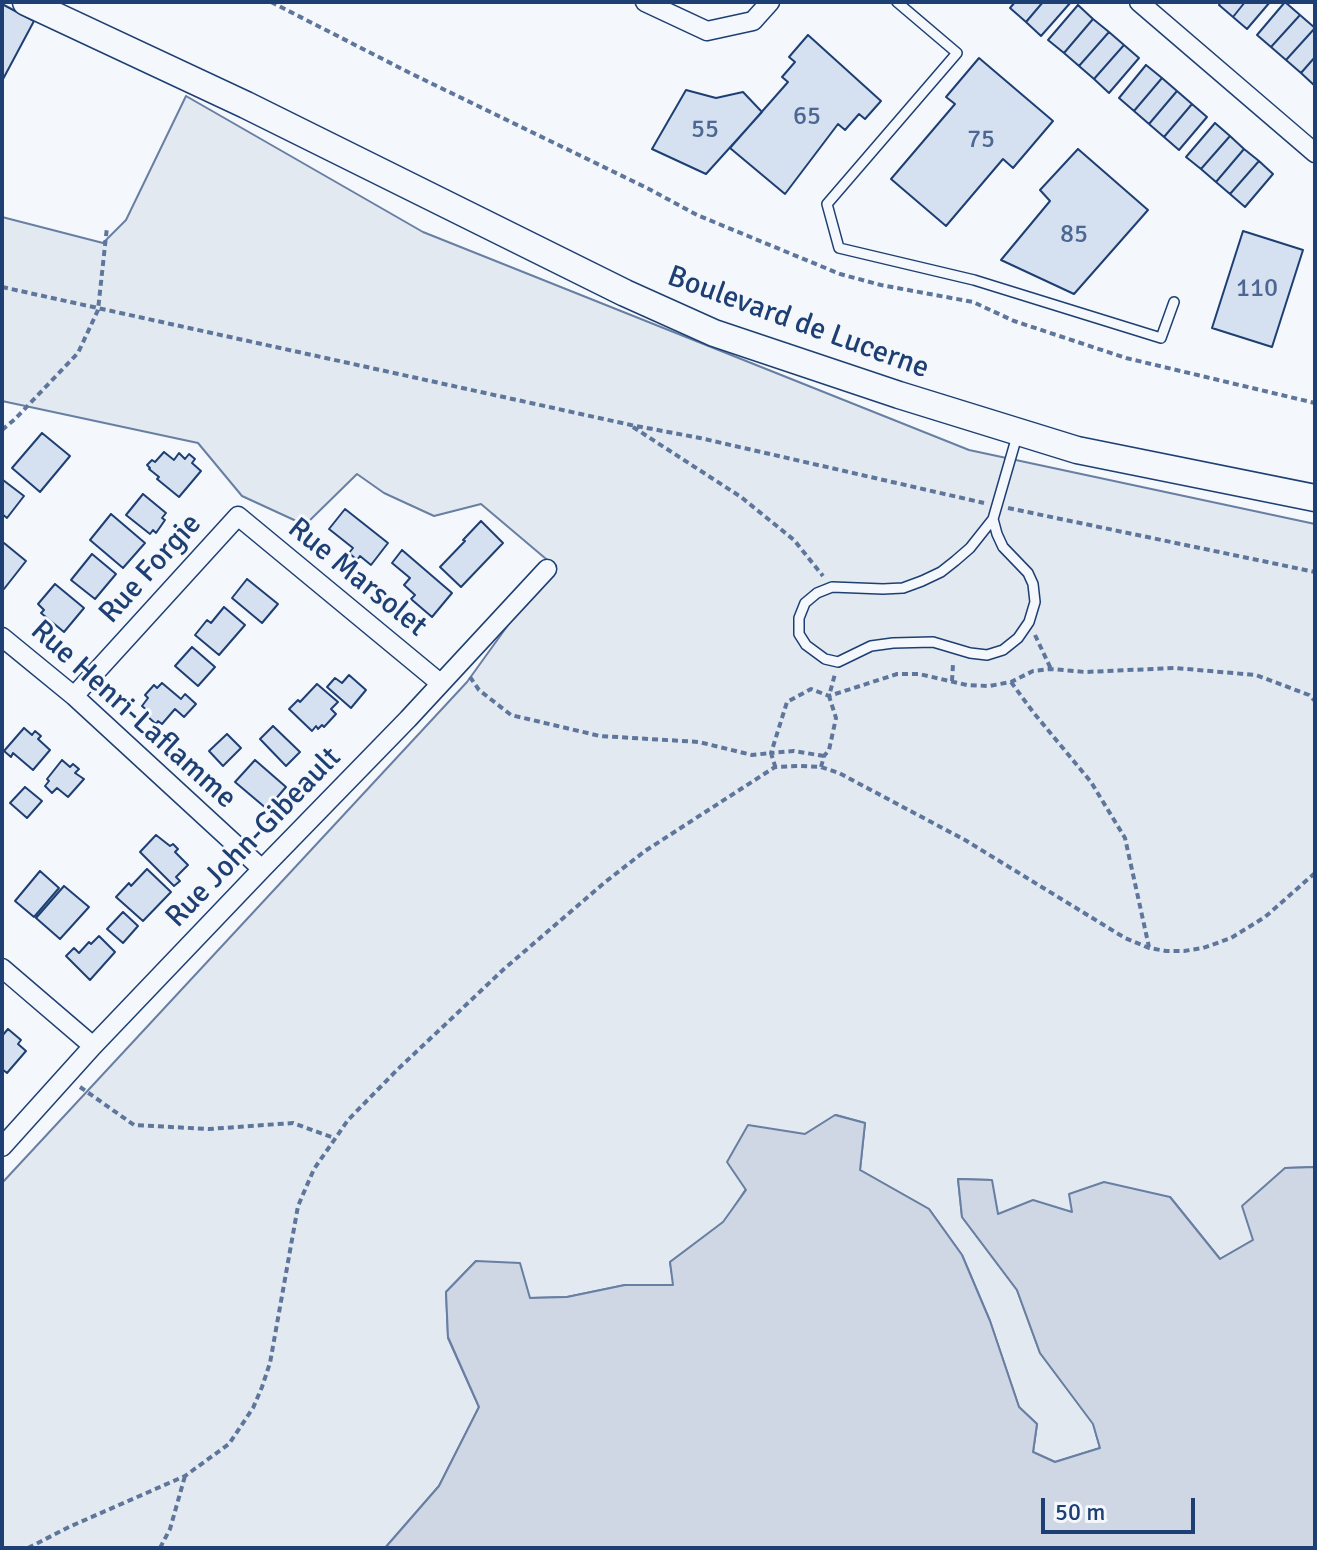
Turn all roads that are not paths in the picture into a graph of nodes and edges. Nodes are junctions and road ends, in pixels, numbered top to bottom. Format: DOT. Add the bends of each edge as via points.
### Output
graph roads {
  1 [pos="26,2"];
  2 [pos="64,2"];
  3 [pos="645,2"];
  4 [pos="770,2"];
  5 [pos="897,2"];
  6 [pos="1139,2"];
  7 [pos="246,105"];
  8 [pos="1315,153"];
  9 [pos="1174,302"];
  10 [pos="1018,432"];
  11 [pos="1315,498"];
  12 [pos="238,516"];
  13 [pos="993,519"];
  14 [pos="547,569"];
  15 [pos="2,637"];
  16 [pos="440,683"];
  17 [pos="74,696"];
  18 [pos="262,869"];
  19 [pos="2,968"];
  20 [pos="93,1046"];
  21 [pos="2,1147"];
  1 -- 7 [label="main road, Boulevard de Lucerne"];
  2 -- 7 [label="main road, Boulevard de Lucerne"];
  3 -- 4 [label="street" via="707,31 753,21"];
  5 -- 9 [label="lane" via="957,53 827,204 839,248 974,280 1161,338"];
  6 -- 8 [label="street"];
  7 -- 10 [label="main road, Boulevard de Lucerne" via="714,333"];
  10 -- 11 [label="main road, Boulevard de Lucerne" via="1077,450"];
  10 -- 13 [label="lane"];
  12 -- 16 [label="street, Rue Marsolet"];
  12 -- 17 [label="street, Rue Forgie"];
  13 -- 13 [label="lane" via="970,548 922,581 903,588 832,587 817,593 805,603 799,634 816,654 838,662 871,646 912,642 987,655 1003,650 1029,622 1035,602 1028,573 1003,547"];
  14 -- 16 [label="street, Rue John-Gibeault"];
  15 -- 17 [label="street, Rue Henri-Laflamme"];
  16 -- 18 [label="street, Rue John-Gibeault"];
  17 -- 18 [label="street, Rue Henri-Laflamme"];
  18 -- 20 [label="street, Rue John-Gibeault"];
  19 -- 20 [label="street"];
  20 -- 21 [label="street, Rue John-Gibeault"];
}
